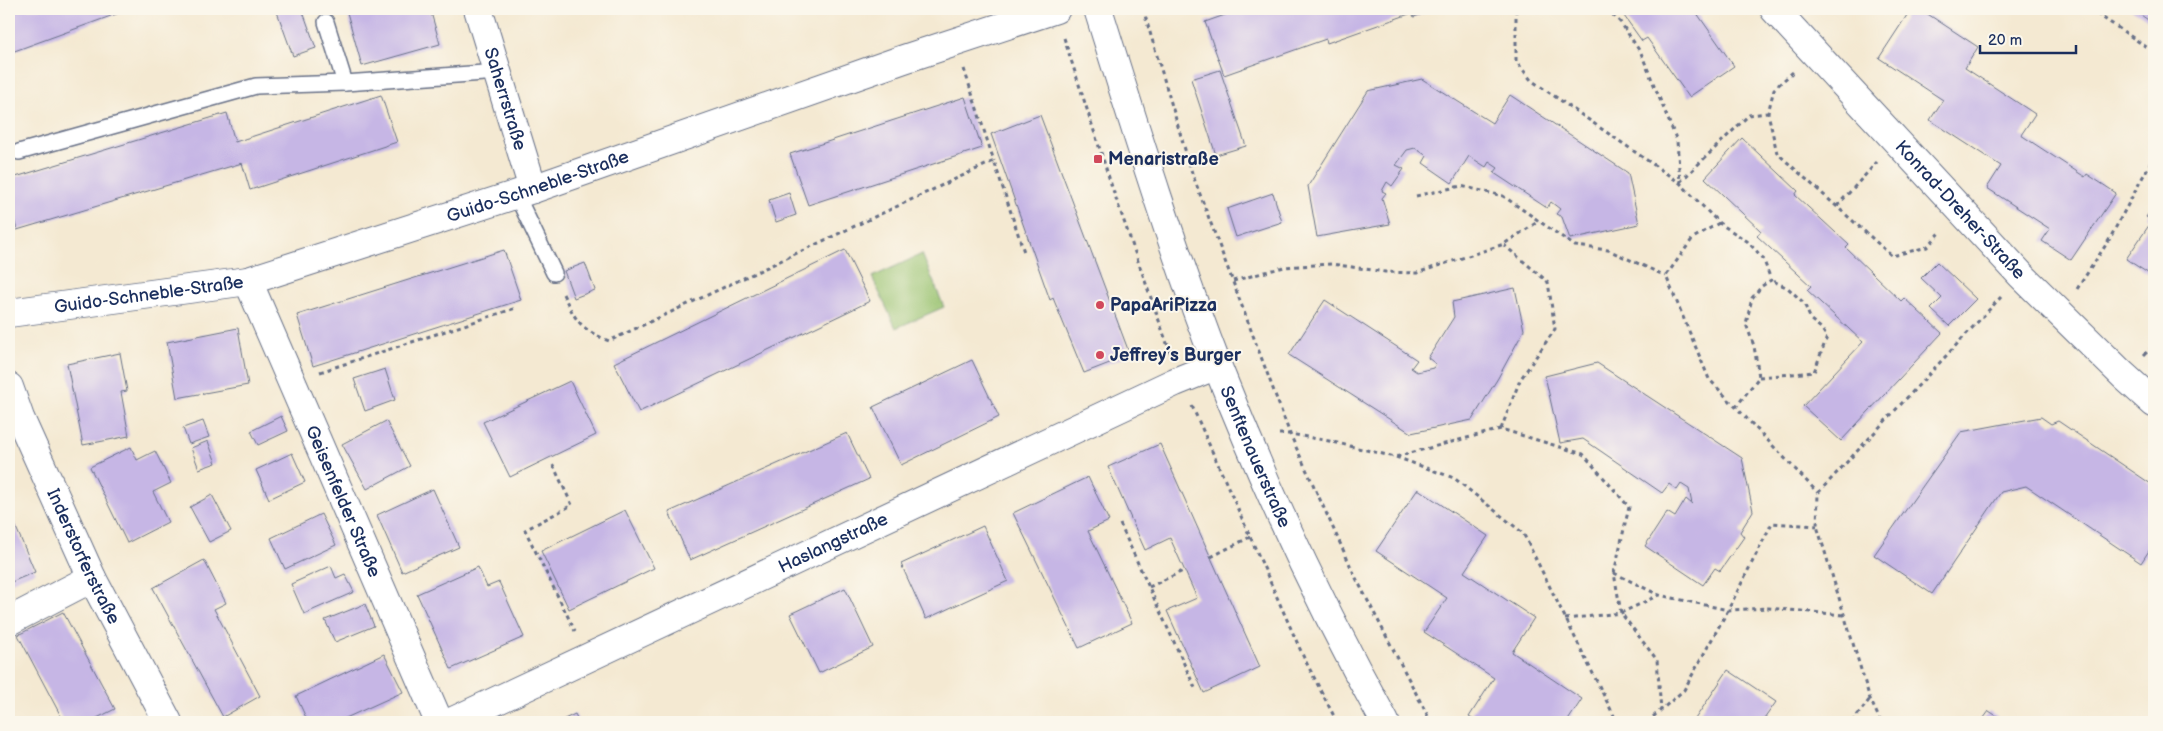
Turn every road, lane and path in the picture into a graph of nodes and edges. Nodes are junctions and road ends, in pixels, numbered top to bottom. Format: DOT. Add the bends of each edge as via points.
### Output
graph roads {
  1 [pos="478,9"];
  2 [pos="1056,9"];
  3 [pos="1098,9"];
  4 [pos="1143,9"];
  5 [pos="1516,9"];
  6 [pos="1607,9"];
  7 [pos="1774,9"];
  8 [pos="2090,9"];
  9 [pos="326,22"];
  10 [pos="956,42"];
  11 [pos="2154,52"];
  12 [pos="1814,53"];
  13 [pos="498,72"];
  14 [pos="346,83"];
  15 [pos="1768,113"];
  16 [pos="1895,141"];
  17 [pos="19,152"];
  18 [pos="2154,156"];
  19 [pos="994,162"];
  20 [pos="1680,183"];
  21 [pos="525,191"];
  22 [pos="1416,196"];
  23 [pos="1837,206"];
  24 [pos="1960,210"];
  25 [pos="1539,221"];
  26 [pos="1719,222"];
  27 [pos="1504,244"];
  28 [pos="1024,252"];
  29 [pos="554,264"];
  30 [pos="1666,276"];
  31 [pos="2021,276"];
  32 [pos="1771,280"];
  33 [pos="248,281"];
  34 [pos="1233,281"];
  35 [pos="516,308"];
  36 [pos="9,313"];
  37 [pos="2059,313"];
  38 [pos="1218,365"];
  39 [pos="1760,377"];
  40 [pos="291,381"];
  41 [pos="9,386"];
  42 [pos="2154,403"];
  43 [pos="1736,407"];
  44 [pos="1501,428"];
  45 [pos="1290,434"];
  46 [pos="1248,435"];
  47 [pos="1395,457"];
  48 [pos="553,465"];
  49 [pos="1818,493"];
  50 [pos="1120,524"];
  51 [pos="1818,526"];
  52 [pos="1250,537"];
  53 [pos="1211,558"];
  54 [pos="1185,570"];
  55 [pos="1614,573"];
  56 [pos="92,578"];
  57 [pos="1149,587"];
  58 [pos="1659,595"];
  59 [pos="1728,610"];
  60 [pos="1621,613"];
  61 [pos="1844,615"];
  62 [pos="1565,620"];
  63 [pos="9,621"];
  64 [pos="587,657"];
  65 [pos="1196,690"];
  66 [pos="1870,699"];
  67 [pos="1661,710"];
  68 [pos="168,722"];
  69 [pos="439,722"];
  70 [pos="451,722"];
  71 [pos="1385,722"];
  72 [pos="1431,722"];
  73 [pos="1617,722"];
  74 [pos="1648,722"];
  75 [pos="1852,722"];
  76 [pos="1881,722"];
  1 -- 13 [label="street, Saherrstraße"];
  2 -- 10 [label="street, Guido-Schneble-Straße"];
  3 -- 38 [label="street, Senftenauerstraße" via="1146,165"];
  4 -- 34 [label="path" via="1192,173"];
  5 -- 20 [label="path" via="1516,61 1531,80"];
  6 -- 20 [label="path" via="1621,23 1641,53 1676,141"];
  7 -- 12 [label="street, Konrad-Dreher-Straße"];
  8 -- 11 [label="path"];
  9 -- 14 [label="lane"];
  10 -- 19 [label="path"];
  10 -- 21 [label="street, Guido-Schneble-Straße"];
  12 -- 15 [label="path" via="1774,89"];
  12 -- 16 [label="street, Konrad-Dreher-Straße"];
  13 -- 14 [label="lane"];
  13 -- 21 [label="street, Saherrstraße"];
  14 -- 17 [label="lane" via="256,86"];
  15 -- 20 [label="path" via="1749,115"];
  15 -- 23 [label="path" via="1777,153"];
  16 -- 23 [label="path"];
  16 -- 24 [label="street, Konrad-Dreher-Straße"];
  18 -- 37 [label="path" via="2109,240"];
  19 -- 28 [label="path"];
  19 -- 29 [label="path" via="609,341 589,333 575,318"];
  20 -- 26 [label="path"];
  21 -- 29 [label="lane"];
  21 -- 33 [label="street, Guido-Schneble-Straße"];
  22 -- 25 [label="path" via="1461,186 1503,196"];
  23 -- 24 [label="path" via="1892,256 1927,247"];
  24 -- 31 [label="street, Konrad-Dreher-Straße"];
  25 -- 27 [label="path"];
  25 -- 30 [label="path" via="1575,246 1608,250"];
  26 -- 30 [label="path" via="1693,238"];
  26 -- 32 [label="path" via="1747,241 1764,258"];
  27 -- 34 [label="path" via="1417,274 1332,264 1284,268"];
  27 -- 44 [label="path" via="1548,282 1555,328 1520,380"];
  30 -- 43 [label="path" via="1709,379"];
  31 -- 37 [label="street, Konrad-Dreher-Straße"];
  31 -- 49 [label="path"];
  32 -- 39 [label="path" via="1752,298 1746,324"];
  32 -- 39 [label="path" via="1788,288 1804,303 1811,320 1827,337 1814,372"];
  33 -- 36 [label="street, Guido-Schneble-Straße"];
  33 -- 40 [label="street, Geisenfelder Straße"];
  34 -- 45 [label="path"];
  35 -- 40 [label="path"];
  37 -- 42 [label="street, Konrad-Dreher-Straße"];
  38 -- 46 [label="street, Senftenauerstraße"];
  38 -- 64 [label="street, Haslangstraße" via="1175,382"];
  39 -- 43 [label="path"];
  40 -- 69 [label="street, Geisenfelder Straße"];
  41 -- 56 [label="street, Inderstorferstraße" via="20,418"];
  43 -- 49 [label="path"];
  44 -- 47 [label="path"];
  44 -- 55 [label="path" via="1583,454 1629,507"];
  45 -- 46 [label="path"];
  45 -- 47 [label="path"];
  45 -- 72 [label="path" via="1356,578"];
  46 -- 71 [label="street, Senftenauerstraße" via="1340,642"];
  47 -- 62 [label="path" via="1454,478 1523,534"];
  48 -- 64 [label="path" via="572,505 525,530"];
  49 -- 51 [label="path"];
  50 -- 57 [label="path"];
  51 -- 59 [label="path" via="1772,523"];
  51 -- 61 [label="path"];
  52 -- 53 [label="path"];
  54 -- 57 [label="path"];
  55 -- 58 [label="path"];
  55 -- 60 [label="path"];
  56 -- 63 [label="street"];
  56 -- 68 [label="street, Inderstorferstraße"];
  57 -- 65 [label="path"];
  58 -- 59 [label="path"];
  58 -- 60 [label="path"];
  59 -- 61 [label="path" via="1768,608"];
  59 -- 67 [label="path" via="1684,690"];
  60 -- 62 [label="path"];
  60 -- 67 [label="path" via="1657,660"];
  61 -- 66 [label="path"];
  62 -- 73 [label="path"];
  64 -- 70 [label="street, Haslangstraße"];
  66 -- 75 [label="path"];
  66 -- 76 [label="path"];
  67 -- 74 [label="path"];
}
